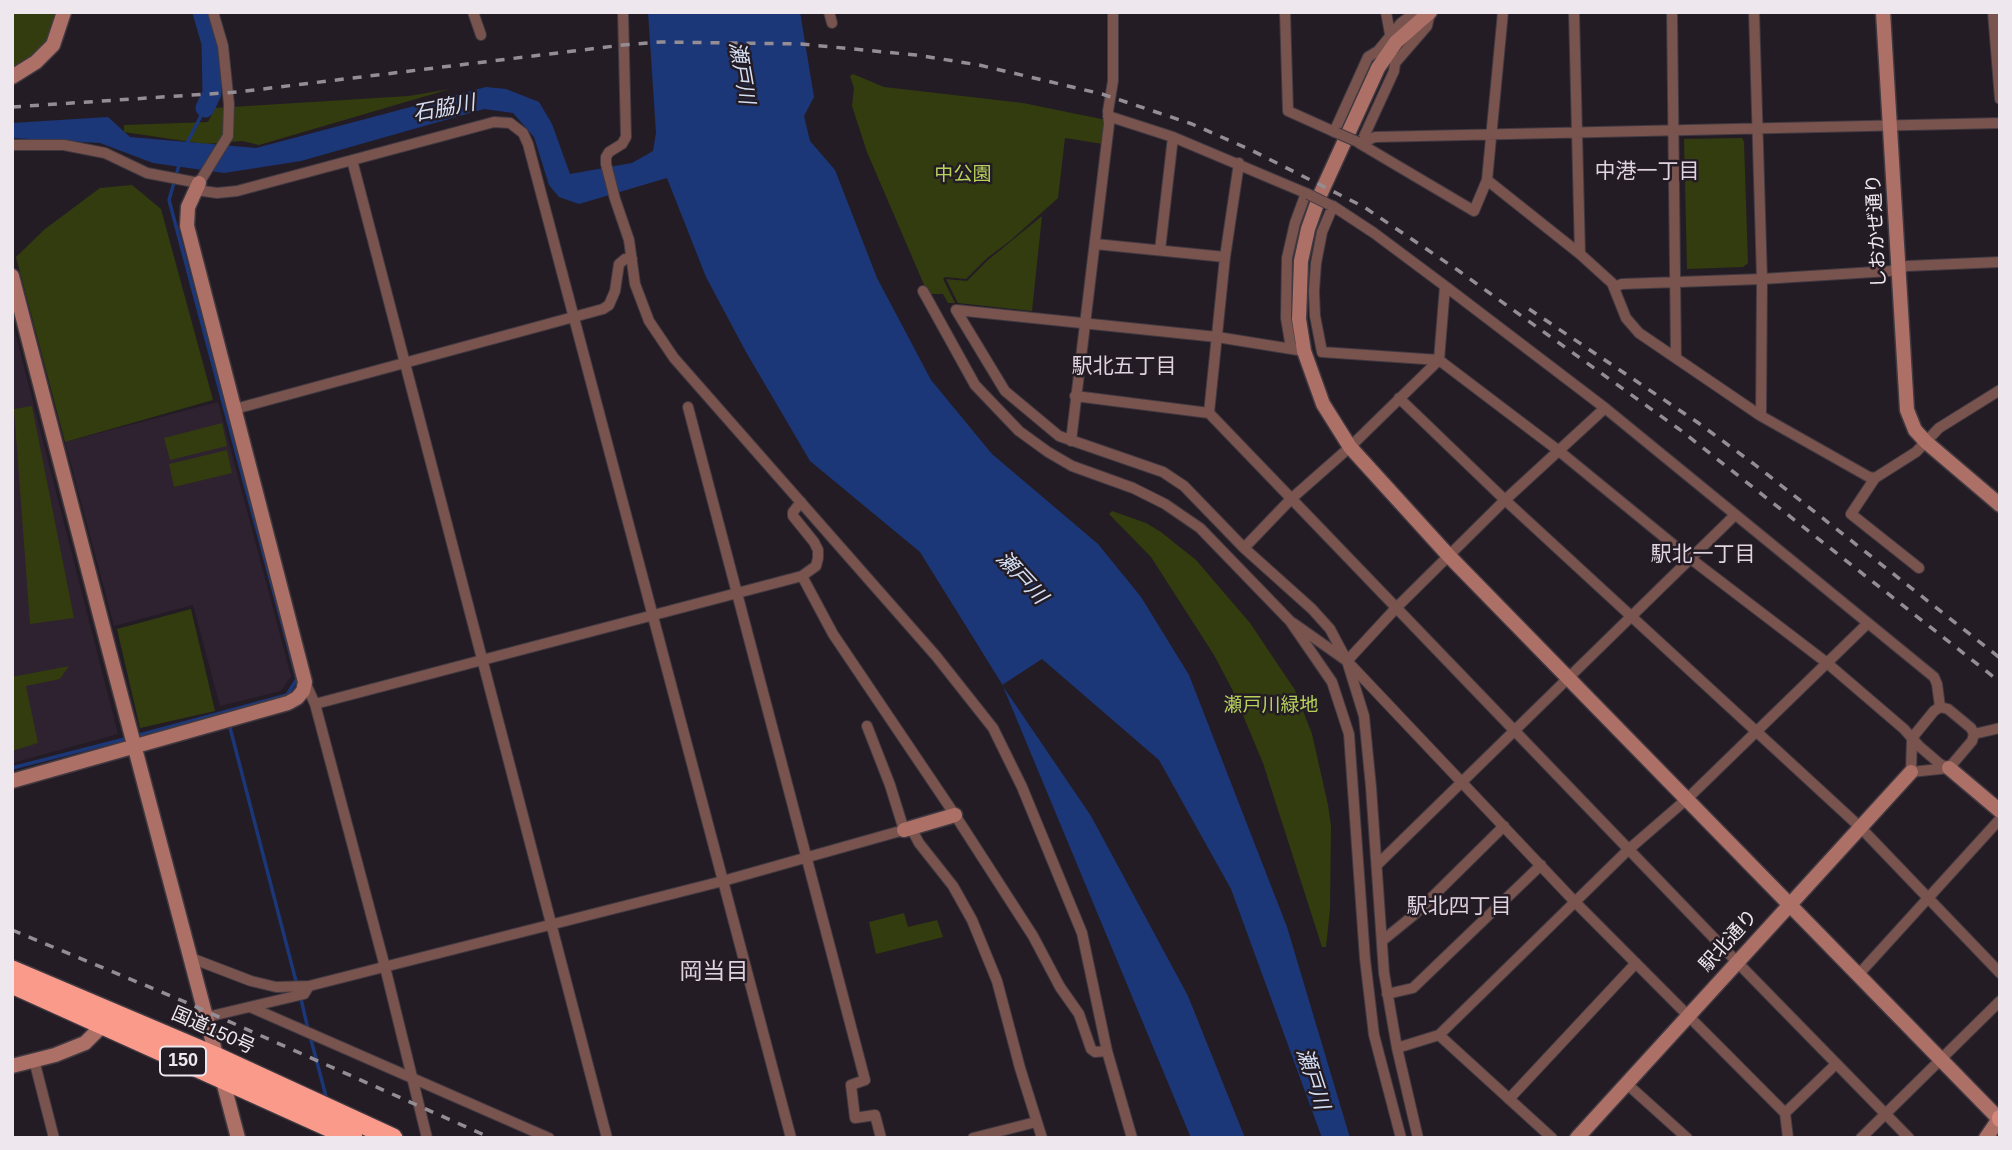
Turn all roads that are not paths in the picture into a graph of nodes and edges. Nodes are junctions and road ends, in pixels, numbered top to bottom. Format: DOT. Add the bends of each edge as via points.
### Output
graph roads {
  1 [pos="64,12"];
  2 [pos="213,12"];
  3 [pos="473,12"];
  4 [pos="623,12"];
  5 [pos="1113,12"];
  6 [pos="1285,12"];
  7 [pos="1386,12"];
  8 [pos="1430,12"];
  9 [pos="1503,12"];
  10 [pos="1574,12"];
  11 [pos="1672,12"];
  12 [pos="1754,12"];
  13 [pos="1883,12"];
  14 [pos="1993,12"];
  15 [pos="1390,34"];
  16 [pos="481,35"];
  17 [pos="12,77"];
  18 [pos="2000,99"];
  19 [pos="1108,116"];
  20 [pos="2000,123"];
  21 [pos="1890,125"];
  22 [pos="1758,128"];
  23 [pos="1675,130"];
  24 [pos="1335,132"];
  25 [pos="1578,133"];
  26 [pos="1493,134"];
  27 [pos="1173,137"];
  28 [pos="1359,143"];
  29 [pos="12,145"];
  30 [pos="352,160"];
  31 [pos="1239,163"];
  32 [pos="1487,180"];
  33 [pos="197,187"];
  34 [pos="1307,194"];
  35 [pos="1331,206"];
  36 [pos="1095,244"];
  37 [pos="1160,250"];
  38 [pos="1580,254"];
  39 [pos="1225,257"];
  40 [pos="632,259"];
  41 [pos="2000,262"];
  42 [pos="1898,269"];
  43 [pos="12,276"];
  44 [pos="1762,279"];
  45 [pos="1675,282"];
  46 [pos="1445,286"];
  47 [pos="1614,287"];
  48 [pos="923,290"];
  49 [pos="574,318"];
  50 [pos="1085,324"];
  51 [pos="1217,337"];
  52 [pos="1298,349"];
  53 [pos="1676,358"];
  54 [pos="1439,360"];
  55 [pos="405,363"];
  56 [pos="2000,390"];
  57 [pos="1075,396"];
  58 [pos="1399,398"];
  59 [pos="688,407"];
  60 [pos="1605,408"];
  61 [pos="235,409"];
  62 [pos="1209,413"];
  63 [pos="1761,416"];
  64 [pos="1071,440"];
  65 [pos="1926,442"];
  66 [pos="1350,447"];
  67 [pos="1559,451"];
  68 [pos="1875,478"];
  69 [pos="1291,499"];
  70 [pos="1505,500"];
  71 [pos="801,502"];
  72 [pos="2000,505"];
  73 [pos="1735,515"];
  74 [pos="1244,548"];
  75 [pos="1449,556"];
  76 [pos="1691,559"];
  77 [pos="1919,568"];
  78 [pos="802,576"];
  79 [pos="735,592"];
  80 [pos="1396,608"];
  81 [pos="653,615"];
  82 [pos="1632,616"];
  83 [pos="1290,621"];
  84 [pos="1867,624"];
  85 [pos="483,660"];
  86 [pos="1347,661"];
  87 [pos="1826,663"];
  88 [pos="1568,678"];
  89 [pos="305,682"];
  90 [pos="315,704"];
  91 [pos="1940,706"];
  92 [pos="867,726"];
  93 [pos="2000,728"];
  94 [pos="1514,731"];
  95 [pos="1757,731"];
  96 [pos="1974,734"];
  97 [pos="1912,738"];
  98 [pos="135,746"];
  99 [pos="1949,768"];
  100 [pos="1911,772"];
  101 [pos="12,781"];
  102 [pos="1462,782"];
  103 [pos="1688,798"];
  104 [pos="2000,811"];
  105 [pos="955,815"];
  106 [pos="2000,819"];
  107 [pos="1504,826"];
  108 [pos="1860,827"];
  109 [pos="908,829"];
  110 [pos="1628,850"];
  111 [pos="805,858"];
  112 [pos="1377,865"];
  113 [pos="1541,865"];
  114 [pos="723,881"];
  115 [pos="1929,898"];
  116 [pos="1575,902"];
  117 [pos="1790,903"];
  118 [pos="553,924"];
  119 [pos="1382,942"];
  120 [pos="191,958"];
  121 [pos="1737,962"];
  122 [pos="1636,963"];
  123 [pos="385,967"];
  124 [pos="12,970"];
  125 [pos="2000,973"];
  126 [pos="1859,974"];
  127 [pos="12,984"];
  128 [pos="309,986"];
  129 [pos="1387,994"];
  130 [pos="2000,1001"];
  131 [pos="250,1007"];
  132 [pos="1687,1015"];
  133 [pos="207,1017"];
  134 [pos="110,1019"];
  135 [pos="1439,1035"];
  136 [pos="1397,1048"];
  137 [pos="1107,1051"];
  138 [pos="217,1057"];
  139 [pos="1941,1059"];
  140 [pos="34,1060"];
  141 [pos="1836,1063"];
  142 [pos="12,1066"];
  143 [pos="223,1080"];
  144 [pos="414,1080"];
  145 [pos="1628,1084"];
  146 [pos="1509,1099"];
  147 [pos="1785,1113"];
  148 [pos="1884,1113"];
  149 [pos="1999,1119"];
  150 [pos="1036,1122"];
  151 [pos="54,1138"];
  152 [pos="238,1138"];
  153 [pos="353,1138"];
  154 [pos="393,1138"];
  155 [pos="427,1138"];
  156 [pos="549,1138"];
  157 [pos="607,1138"];
  158 [pos="791,1138"];
  159 [pos="881,1138"];
  160 [pos="973,1138"];
  161 [pos="1042,1138"];
  162 [pos="1132,1138"];
  163 [pos="1401,1138"];
  164 [pos="1418,1138"];
  165 [pos="1552,1138"];
  166 [pos="1577,1138"];
  167 [pos="1687,1138"];
  168 [pos="1788,1138"];
  169 [pos="1861,1138"];
  170 [pos="1909,1138"];
  171 [pos="1986,1138"];
  1 -- 17 [label="street" via="53,45"];
  2 -- 33 [label="street" via="223,46 228,136"];
  3 -- 16 [label="street"];
  4 -- 40 [label="street" via="626,137 609,152 606,164"];
  5 -- 19 [label="street" via="1115,65"];
  6 -- 24 [label="street" via="1288,111"];
  7 -- 15 [label="street"];
  8 -- 15 [label="street" via="1413,14"];
  8 -- 28 [label="street" via="1427,26 1395,63"];
  8 -- 52 [label="street" via="1396,42 1378,68 1320,195 1301,261"];
  9 -- 26 [label="street"];
  10 -- 25 [label="street"];
  11 -- 23 [label="street"];
  12 -- 22 [label="street"];
  13 -- 21 [label="street, しおかぜ通り"];
  14 -- 18 [label="street"];
  15 -- 24 [label="street" via="1368,57"];
  19 -- 27 [label="street"];
  19 -- 36 [label="street"];
  20 -- 21 [label="street"];
  21 -- 22 [label="street"];
  21 -- 42 [label="street, しおかぜ通り"];
  22 -- 23 [label="street"];
  22 -- 44 [label="street"];
  23 -- 25 [label="street"];
  23 -- 45 [label="street"];
  24 -- 28 [label="street, bridge"];
  25 -- 26 [label="street"];
  25 -- 38 [label="street"];
  26 -- 28 [label="street" via="1375,137"];
  26 -- 32 [label="street"];
  27 -- 31 [label="street"];
  27 -- 37 [label="street"];
  28 -- 32 [label="street" via="1474,211"];
  29 -- 33 [label="street" via="64,145 105,153 147,173"];
  30 -- 33 [label="street" via="237,191 217,193"];
  30 -- 49 [label="street" via="494,122 517,127 528,144"];
  30 -- 55 [label="street"];
  31 -- 34 [label="street"];
  31 -- 39 [label="street"];
  32 -- 38 [label="street"];
  33 -- 61 [label="street" via="188,207 187,226"];
  34 -- 35 [label="street, bridge"];
  34 -- 52 [label="street" via="1287,258 1286,318"];
  35 -- 46 [label="street"];
  35 -- 54 [label="street" via="1316,263 1315,317 1322,352"];
  36 -- 37 [label="street"];
  36 -- 50 [label="street"];
  37 -- 39 [label="street"];
  38 -- 47 [label="street"];
  39 -- 51 [label="street"];
  40 -- 49 [label="street" via="619,264 609,305"];
  40 -- 71 [label="street" via="640,302 659,338"];
  41 -- 42 [label="street"];
  42 -- 44 [label="street"];
  42 -- 65 [label="street, しおかぜ通り" via="1906,403 1912,424"];
  43 -- 98 [label="street"];
  44 -- 45 [label="street"];
  44 -- 63 [label="street"];
  45 -- 47 [label="street"];
  45 -- 53 [label="street"];
  46 -- 54 [label="street"];
  46 -- 60 [label="street"];
  47 -- 53 [label="street" via="1631,326"];
  48 -- 83 [label="street" via="975,385 1019,430 1072,466 1133,488 1182,515 1215,542"];
  49 -- 55 [label="street"];
  49 -- 81 [label="street"];
  50 -- 51 [label="street"];
  50 -- 57 [label="street"];
  50 -- 64 [label="street" via="956,310 1005,391 1052,431"];
  51 -- 52 [label="street"];
  51 -- 62 [label="street"];
  52 -- 66 [label="street" via="1323,404"];
  53 -- 63 [label="street"];
  54 -- 58 [label="street"];
  54 -- 67 [label="street"];
  55 -- 61 [label="street"];
  55 -- 85 [label="street"];
  56 -- 65 [label="street" via="1939,428"];
  57 -- 62 [label="street"];
  57 -- 64 [label="street"];
  58 -- 66 [label="street"];
  58 -- 70 [label="street"];
  59 -- 79 [label="street"];
  60 -- 67 [label="street"];
  60 -- 73 [label="street"];
  61 -- 89 [label="street"];
  62 -- 69 [label="street"];
  63 -- 68 [label="street"];
  64 -- 74 [label="street" via="1163,472 1185,486"];
  65 -- 68 [label="street"];
  65 -- 72 [label="street, しおかぜ通り"];
  66 -- 69 [label="street"];
  66 -- 75 [label="street"];
  67 -- 70 [label="street"];
  67 -- 76 [label="street"];
  68 -- 77 [label="street" via="1850,514"];
  69 -- 74 [label="street"];
  69 -- 80 [label="street"];
  70 -- 75 [label="street"];
  70 -- 82 [label="street"];
  71 -- 78 [label="street" via="793,516 818,550 816,566"];
  71 -- 137 [label="street" via="964,688 1005,748 1082,933"];
  73 -- 76 [label="street"];
  73 -- 84 [label="street"];
  74 -- 86 [label="street" via="1330,628"];
  75 -- 80 [label="street"];
  75 -- 88 [label="street"];
  76 -- 82 [label="street"];
  76 -- 87 [label="street"];
  78 -- 79 [label="street"];
  78 -- 105 [label="street" via="833,634"];
  79 -- 81 [label="street"];
  79 -- 111 [label="street"];
  80 -- 86 [label="street"];
  80 -- 94 [label="street"];
  81 -- 85 [label="street"];
  81 -- 114 [label="street"];
  82 -- 88 [label="street"];
  82 -- 95 [label="street"];
  83 -- 86 [label="street"];
  83 -- 163 [label="street" via="1332,682 1349,734 1370,998"];
  84 -- 87 [label="street"];
  84 -- 91 [label="street" via="1934,677"];
  85 -- 90 [label="street"];
  85 -- 118 [label="street"];
  86 -- 102 [label="street"];
  86 -- 112 [label="street" via="1364,716"];
  87 -- 95 [label="street"];
  87 -- 97 [label="street"];
  88 -- 94 [label="street"];
  88 -- 103 [label="street"];
  89 -- 90 [label="street"];
  89 -- 98 [label="street" via="297,698 288,703"];
  90 -- 123 [label="street"];
  91 -- 96 [label="street"];
  91 -- 97 [label="street"];
  92 -- 109 [label="street"];
  93 -- 96 [label="street"];
  94 -- 102 [label="street"];
  94 -- 110 [label="street"];
  95 -- 103 [label="street"];
  95 -- 108 [label="street"];
  96 -- 99 [label="street"];
  97 -- 99 [label="street"];
  97 -- 100 [label="street"];
  98 -- 101 [label="street"];
  98 -- 120 [label="street"];
  99 -- 100 [label="street"];
  99 -- 104 [label="street"];
  100 -- 108 [label="street, 駅北通り"];
  102 -- 107 [label="street"];
  102 -- 112 [label="street"];
  103 -- 110 [label="street"];
  103 -- 117 [label="street"];
  105 -- 109 [label="street"];
  105 -- 137 [label="street" via="1079,1014 1091,1049"];
  106 -- 115 [label="street"];
  107 -- 113 [label="street"];
  107 -- 119 [label="street"];
  108 -- 115 [label="street"];
  108 -- 117 [label="street, 駅北通り"];
  109 -- 111 [label="street"];
  109 -- 150 [label="street" via="953,886 972,920 997,981"];
  110 -- 116 [label="street"];
  110 -- 121 [label="street"];
  111 -- 114 [label="street"];
  111 -- 159 [label="street" via="865,1080 851,1085 855,1118 875,1115"];
  112 -- 119 [label="street"];
  113 -- 116 [label="street"];
  113 -- 129 [label="street" via="1413,988"];
  114 -- 118 [label="street"];
  114 -- 158 [label="street"];
  115 -- 125 [label="street"];
  115 -- 126 [label="street"];
  116 -- 122 [label="street"];
  116 -- 135 [label="street"];
  117 -- 121 [label="street, 駅北通り"];
  117 -- 126 [label="street"];
  118 -- 123 [label="street"];
  118 -- 157 [label="street"];
  119 -- 129 [label="street"];
  120 -- 128 [label="street" via="276,987"];
  120 -- 133 [label="street"];
  121 -- 132 [label="street, 駅北通り"];
  121 -- 141 [label="street"];
  122 -- 132 [label="street"];
  122 -- 146 [label="street"];
  123 -- 128 [label="street"];
  123 -- 144 [label="street"];
  124 -- 134 [label="highway, 国道150号 / 150"];
  126 -- 139 [label="street"];
  127 -- 134 [label="highway, 国道150号 / 150"];
  128 -- 131 [label="street" via="304,994"];
  129 -- 136 [label="street"];
  130 -- 139 [label="street"];
  131 -- 133 [label="street"];
  131 -- 144 [label="street"];
  132 -- 145 [label="street, 駅北通り"];
  132 -- 147 [label="street"];
  133 -- 138 [label="street"];
  134 -- 138 [label="highway, 国道150号 / 150"];
  134 -- 140 [label="street" via="85,1043"];
  134 -- 143 [label="highway, 国道150号 / 150"];
  135 -- 136 [label="street"];
  135 -- 146 [label="street"];
  136 -- 164 [label="street"];
  137 -- 162 [label="street"];
  138 -- 143 [label="street"];
  138 -- 154 [label="highway, 国道150号 / 150"];
  139 -- 148 [label="street"];
  139 -- 149 [label="street"];
  140 -- 142 [label="street"];
  140 -- 151 [label="street"];
  141 -- 147 [label="street"];
  141 -- 148 [label="street"];
  143 -- 152 [label="street"];
  143 -- 153 [label="highway, 国道150号 / 150"];
  144 -- 155 [label="street"];
  144 -- 156 [label="street"];
  145 -- 166 [label="street, 駅北通り"];
  145 -- 167 [label="street"];
  146 -- 165 [label="street"];
  147 -- 168 [label="street"];
  148 -- 169 [label="street"];
  148 -- 170 [label="street"];
  149 -- 171 [label="street"];
  150 -- 160 [label="street"];
  150 -- 161 [label="street"];
}
